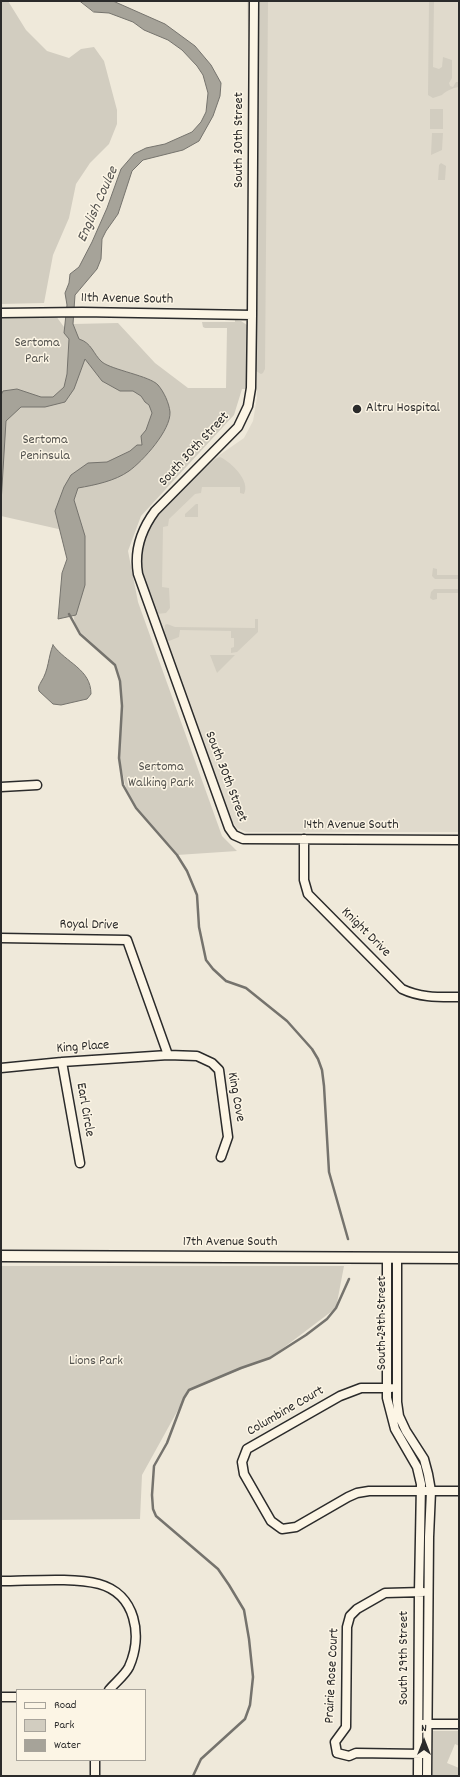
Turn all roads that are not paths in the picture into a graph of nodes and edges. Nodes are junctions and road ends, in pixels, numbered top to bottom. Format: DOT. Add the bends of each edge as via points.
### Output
graph roads {
  1 [pos="254,1"];
  2 [pos="1,313"];
  3 [pos="252,315"];
  4 [pos="37,785"];
  5 [pos="1,787"];
  6 [pos="243,838"];
  7 [pos="304,839"];
  8 [pos="459,840"];
  9 [pos="1,938"];
  10 [pos="459,997"];
  11 [pos="168,1055"];
  12 [pos="62,1062"];
  13 [pos="1,1068"];
  14 [pos="221,1157"];
  15 [pos="80,1163"];
  16 [pos="1,1256"];
  17 [pos="392,1258"];
  18 [pos="459,1258"];
  19 [pos="387,1388"];
  20 [pos="396,1388"];
  21 [pos="421,1491"];
  22 [pos="431,1491"];
  23 [pos="459,1491"];
  24 [pos="1,1581"];
  25 [pos="419,1592"];
  26 [pos="428,1592"];
  27 [pos="110,1689"];
  28 [pos="1,1697"];
  29 [pos="16,1697"];
  30 [pos="418,1724"];
  31 [pos="427,1724"];
  32 [pos="459,1724"];
  33 [pos="418,1754"];
  34 [pos="427,1754"];
  35 [pos="95,1761"];
  36 [pos="95,1776"];
  37 [pos="418,1776"];
  38 [pos="427,1776"];
  1 -- 3 [label="street, South 30th Street"];
  2 -- 3 [label="street, 11th Avenue South"];
  3 -- 6 [label="street, South 30th Street" via="251,388 244,416 238,427 154,511 140,539 137,561 140,580 229,828 234,835"];
  4 -- 5 [label="street"];
  6 -- 7 [label="street, 14th Avenue South"];
  7 -- 8 [label="street, 14th Avenue South"];
  7 -- 10 [label="street, Knight Drive" via="304,880 308,894 402,989 415,995 429,997"];
  9 -- 11 [label="street, Royal Drive" via="127,940"];
  11 -- 12 [label="street, King Place"];
  11 -- 14 [label="street, King Cove" via="197,1056 212,1063 219,1070 228,1136"];
  12 -- 13 [label="street, King Place"];
  12 -- 15 [label="street, Earl Circle"];
  16 -- 17 [label="street, 17th Avenue South"];
  17 -- 18 [label="street, 17th Avenue South"];
  17 -- 19 [label="street, South 29th Street"];
  17 -- 20 [label="street, South 29th Street"];
  19 -- 20 [label="street, South 29th Street"];
  19 -- 21 [label="street, South 29th Street" via="391,1419 398,1437 420,1475"];
  19 -- 21 [label="street, Columbine Court" via="361,1388 340,1396 247,1449 242,1462 244,1474 271,1521 282,1528 296,1527 358,1493"];
  20 -- 22 [label="street, South 29th Street" via="399,1416 424,1460"];
  21 -- 22 [label="street"];
  21 -- 25 [label="street, South 29th Street"];
  22 -- 23 [label="street"];
  22 -- 26 [label="street, South 29th Street"];
  24 -- 27 [label="street" via="86,1581 100,1584 120,1596 131,1610 136,1626 136,1640 128,1668"];
  25 -- 26 [label="street, South 29th Street"];
  25 -- 30 [label="street, South 29th Street"];
  25 -- 33 [label="street, Prairie Rose Court" via="385,1593 357,1609 350,1616 347,1627 346,1728 335,1742 337,1753 349,1756 356,1753"];
  26 -- 31 [label="street, South 29th Street"];
  28 -- 29 [label="street"];
  30 -- 31 [label="street, South 29th Street"];
  30 -- 33 [label="street, South 29th Street"];
  31 -- 32 [label="street"];
  31 -- 34 [label="street, South 29th Street"];
  33 -- 34 [label="street"];
  33 -- 37 [label="street, South 29th Street"];
  34 -- 38 [label="street, South 29th Street"];
  35 -- 36 [label="street"];
}
